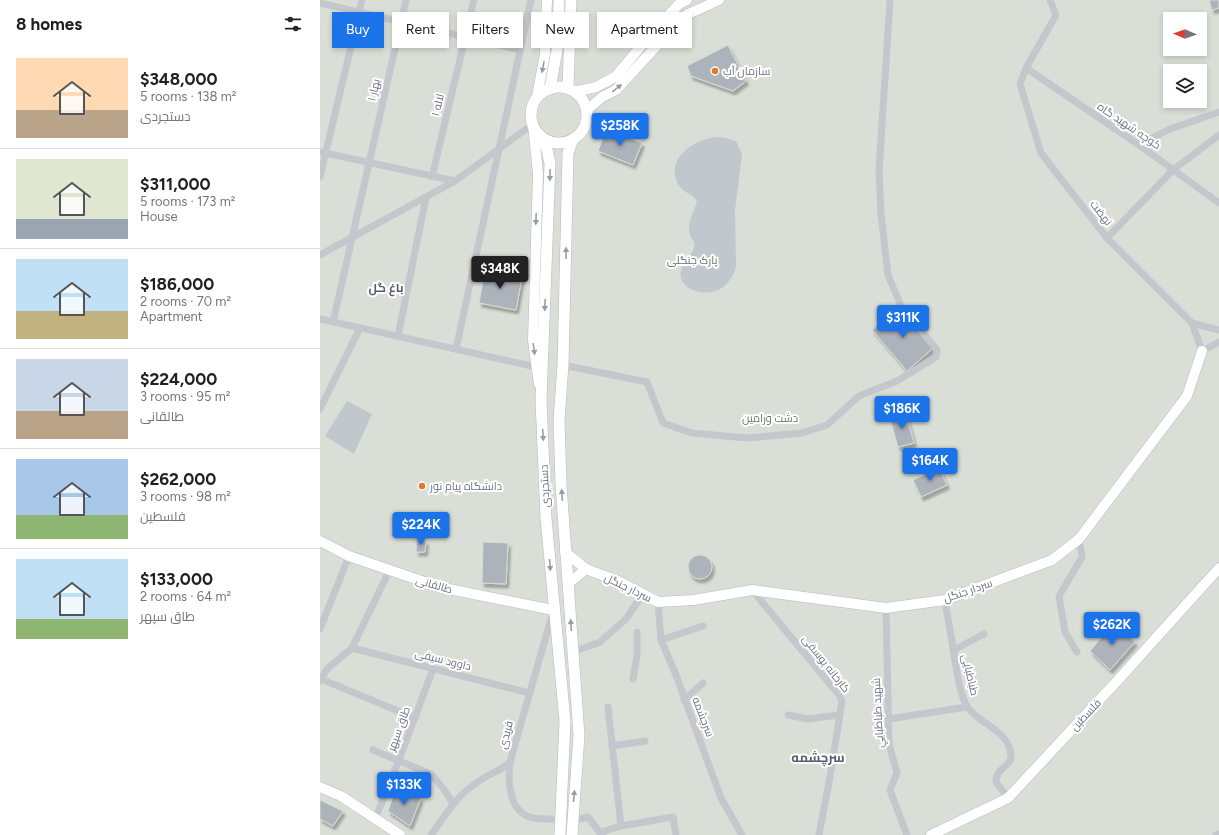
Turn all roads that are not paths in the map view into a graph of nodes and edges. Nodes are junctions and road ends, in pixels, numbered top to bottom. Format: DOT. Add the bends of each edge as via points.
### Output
graph roads {
  1 [pos="362,0"];
  2 [pos="406,0"];
  3 [pos="474,0"];
  4 [pos="531,0"];
  5 [pos="547,0"];
  6 [pos="559,0"];
  7 [pos="572,0"];
  8 [pos="687,0"];
  9 [pos="720,0"];
  10 [pos="890,0"];
  11 [pos="1050,0"];
  12 [pos="320,3"];
  13 [pos="359,12"];
  14 [pos="403,12"];
  15 [pos="471,12"];
  16 [pos="350,48"];
  17 [pos="395,48"];
  18 [pos="463,48"];
  19 [pos="511,48"];
  20 [pos="520,50"];
  21 [pos="1026,68"];
  22 [pos="550,89"];
  23 [pos="571,90"];
  24 [pos="537,97"];
  25 [pos="586,111"];
  26 [pos="1219,112"];
  27 [pos="533,124"];
  28 [pos="1219,135"];
  29 [pos="542,138"];
  30 [pos="573,139"];
  31 [pos="1139,145"];
  32 [pos="498,150"];
  33 [pos="323,152"];
  34 [pos="369,163"];
  35 [pos="1173,170"];
  36 [pos="320,177"];
  37 [pos="432,177"];
  38 [pos="455,181"];
  39 [pos="426,197"];
  40 [pos="1219,203"];
  41 [pos="352,238"];
  42 [pos="1107,238"];
  43 [pos="320,255"];
  44 [pos="320,319"];
  45 [pos="333,322"];
  46 [pos="1192,323"];
  47 [pos="360,328"];
  48 [pos="1219,330"];
  49 [pos="398,336"];
  50 [pos="1219,342"];
  51 [pos="456,349"];
  52 [pos="1202,351"];
  53 [pos="563,365"];
  54 [pos="536,367"];
  55 [pos="541,400"];
  56 [pos="320,409"];
  57 [pos="1079,539"];
  58 [pos="320,541"];
  59 [pos="565,552"];
  60 [pos="349,556"];
  61 [pos="1219,568"];
  62 [pos="586,569"];
  63 [pos="388,570"];
  64 [pos="568,584"];
  65 [pos="752,590"];
  66 [pos="642,595"];
  67 [pos="945,600"];
  68 [pos="658,602"];
  69 [pos="886,608"];
  70 [pos="553,610"];
  71 [pos="703,626"];
  72 [pos="320,629"];
  73 [pos="636,632"];
  74 [pos="984,634"];
  75 [pos="661,640"];
  76 [pos="352,648"];
  77 [pos="954,650"];
  78 [pos="573,652"];
  79 [pos="1077,652"];
  80 [pos="323,668"];
  81 [pos="433,668"];
  82 [pos="633,679"];
  83 [pos="320,680"];
  84 [pos="703,683"];
  85 [pos="529,693"];
  86 [pos="684,700"];
  87 [pos="608,707"];
  88 [pos="967,707"];
  89 [pos="788,715"];
  90 [pos="839,715"];
  91 [pos="415,718"];
  92 [pos="888,719"];
  93 [pos="645,741"];
  94 [pos="612,746"];
  95 [pos="373,750"];
  96 [pos="399,760"];
  97 [pos="510,762"];
  98 [pos="320,787"];
  99 [pos="1008,798"];
  100 [pos="453,803"];
  101 [pos="375,819"];
  102 [pos="560,819"];
  103 [pos="572,821"];
  104 [pos="621,826"];
  105 [pos="602,833"];
  106 [pos="1219,834"];
  107 [pos="400,835"];
  108 [pos="431,835"];
  109 [pos="560,835"];
  110 [pos="572,835"];
  111 [pos="676,835"];
  112 [pos="742,835"];
  113 [pos="819,835"];
  114 [pos="907,835"];
  115 [pos="931,835"];
  116 [pos="1216,835"];
  1 -- 13 [label="street"];
  2 -- 14 [label="street, بهار ۱"];
  3 -- 15 [label="street, لاله ۱"];
  4 -- 20 [label="street"];
  5 -- 24 [label="street, one-way" via="545,54"];
  6 -- 22 [label="main road" via="558,44"];
  7 -- 23 [label="main road"];
  8 -- 23 [label="street" via="679,4 658,26 615,77 596,87"];
  25 -- 9 [label="street, one-way" via="602,97 616,90 684,16"];
  10 -- 53 [label="street" via="879,171 888,275 900,306 937,350 936,357 897,381 859,396 827,425 802,433 747,438 692,433 663,423 647,382"];
  11 -- 21 [label="street, نهضت" via="1056,16"];
  12 -- 13 [label="street"];
  16 -- 33 [label="street"];
  17 -- 34 [label="street, بهار ۱"];
  18 -- 37 [label="street, لاله ۱"];
  19 -- 20 [label="street"];
  20 -- 32 [label="street"];
  21 -- 31 [label="street, کوچه شهید گاه"];
  21 -- 42 [label="street, نهضت" via="1020,84 1041,154"];
  22 -- 23 [label="main road" via="561,87"];
  22 -- 24 [label="main road"];
  23 -- 25 [label="main road" via="584,104"];
  24 -- 27 [label="main road" via="532,110"];
  25 -- 30 [label="main road" via="584,127"];
  26 -- 31 [label="street" via="1170,129"];
  27 -- 29 [label="main road"];
  27 -- 32 [label="street"];
  27 -- 54 [label="street, one-way" via="538,174 533,340"];
  28 -- 35 [label="street"];
  29 -- 30 [label="main road" via="560,142"];
  29 -- 55 [label="main road, دستجردی, one-way" via="550,163"];
  53 -- 30 [label="main road, دستجردی, one-way" via="568,153"];
  31 -- 35 [label="street, کوچه شهید گاه"];
  32 -- 38 [label="street"];
  32 -- 51 [label="street"];
  33 -- 34 [label="street"];
  33 -- 36 [label="street"];
  34 -- 37 [label="street"];
  34 -- 41 [label="street, بهار ۱"];
  35 -- 40 [label="street, کوچه شهید گاه"];
  35 -- 42 [label="street"];
  37 -- 38 [label="street"];
  38 -- 39 [label="street"];
  39 -- 41 [label="street"];
  39 -- 49 [label="street"];
  41 -- 43 [label="street"];
  41 -- 45 [label="street, بهار ۱"];
  42 -- 46 [label="street, نهضت"];
  44 -- 45 [label="street"];
  45 -- 47 [label="street"];
  46 -- 48 [label="street"];
  46 -- 52 [label="street, نهضت"];
  47 -- 49 [label="street"];
  47 -- 56 [label="street"];
  49 -- 51 [label="street"];
  50 -- 52 [label="street"];
  51 -- 54 [label="street"];
  52 -- 57 [label="street, سردار جنگل" via="1187,396"];
  59 -- 53 [label="main road, دستجردی, one-way" via="559,420"];
  54 -- 55 [label="street"];
  55 -- 70 [label="main road, دستجردی, one-way"];
  57 -- 67 [label="street, سردار جنگل" via="1052,560"];
  57 -- 79 [label="street" via="1082,557 1059,596 1065,632"];
  58 -- 60 [label="street, طالقانی"];
  59 -- 62 [label="street, سردار جنگل"];
  59 -- 64 [label="main road, دستجردی"];
  60 -- 63 [label="street, طالقانی"];
  60 -- 72 [label="street"];
  61 -- 99 [label="street, فلسطین"];
  62 -- 64 [label="street"];
  62 -- 66 [label="street, سردار جنگل" via="618,581"];
  63 -- 70 [label="street, طالقانی" via="439,588"];
  63 -- 76 [label="street"];
  78 -- 64 [label="main road, دستجردی, one-way"];
  65 -- 68 [label="street, سردار جنگل" via="694,600"];
  65 -- 69 [label="street, سردار جنگل"];
  65 -- 90 [label="street, کارخانه یوسفی" via="839,695 842,702"];
  66 -- 68 [label="street, سردار جنگل"];
  66 -- 78 [label="street" via="626,619 600,642"];
  67 -- 69 [label="street, سردار جنگل"];
  67 -- 77 [label="street, طباطبایی"];
  68 -- 75 [label="street, سرچشمه"];
  69 -- 92 [label="street, شهيد طباطبايي"];
  70 -- 85 [label="street, فریدی"];
  70 -- 102 [label="main road, دستجردی" via="565,721"];
  71 -- 75 [label="street"];
  73 -- 82 [label="street" via="637,656"];
  74 -- 77 [label="street"];
  75 -- 86 [label="street, سرچشمه"];
  76 -- 80 [label="street"];
  76 -- 81 [label="street, داوود سیفی"];
  77 -- 88 [label="street, طباطبایی" via="961,692"];
  103 -- 78 [label="main road, دستجردی, one-way" via="578,735"];
  80 -- 83 [label="street"];
  81 -- 85 [label="street, داوود سیفی"];
  81 -- 91 [label="street, طاق سپهر"];
  83 -- 91 [label="street"];
  84 -- 86 [label="street"];
  85 -- 97 [label="street, فریدی"];
  86 -- 112 [label="street, سرچشمه" via="721,798"];
  87 -- 94 [label="street"];
  88 -- 92 [label="street"];
  88 -- 99 [label="street, طباطبایی" via="1004,737 1008,745 1011,758 997,773 996,782"];
  89 -- 90 [label="street" via="808,719"];
  90 -- 113 [label="street, کارخانه یوسفی"];
  91 -- 96 [label="street, طاق سپهر"];
  92 -- 114 [label="street, شهيد طباطبايي" via="889,744 897,773 890,790"];
  93 -- 94 [label="street"];
  94 -- 104 [label="street"];
  95 -- 96 [label="street"];
  96 -- 100 [label="street" via="431,774"];
  96 -- 101 [label="street, طاق سپهر"];
  97 -- 100 [label="street, فریدی" via="502,770 482,779"];
  97 -- 102 [label="street" via="510,789 521,812 539,819"];
  98 -- 101 [label="street" via="341,796"];
  99 -- 115 [label="street, فلسطین"];
  100 -- 108 [label="street, فریدی"];
  101 -- 107 [label="street"];
  102 -- 109 [label="main road, دستجردی"];
  103 -- 105 [label="street" via="588,817"];
  103 -- 110 [label="main road, دستجردی"];
  104 -- 105 [label="street"];
  104 -- 111 [label="street" via="672,817"];
  106 -- 116 [label="street"];
}
